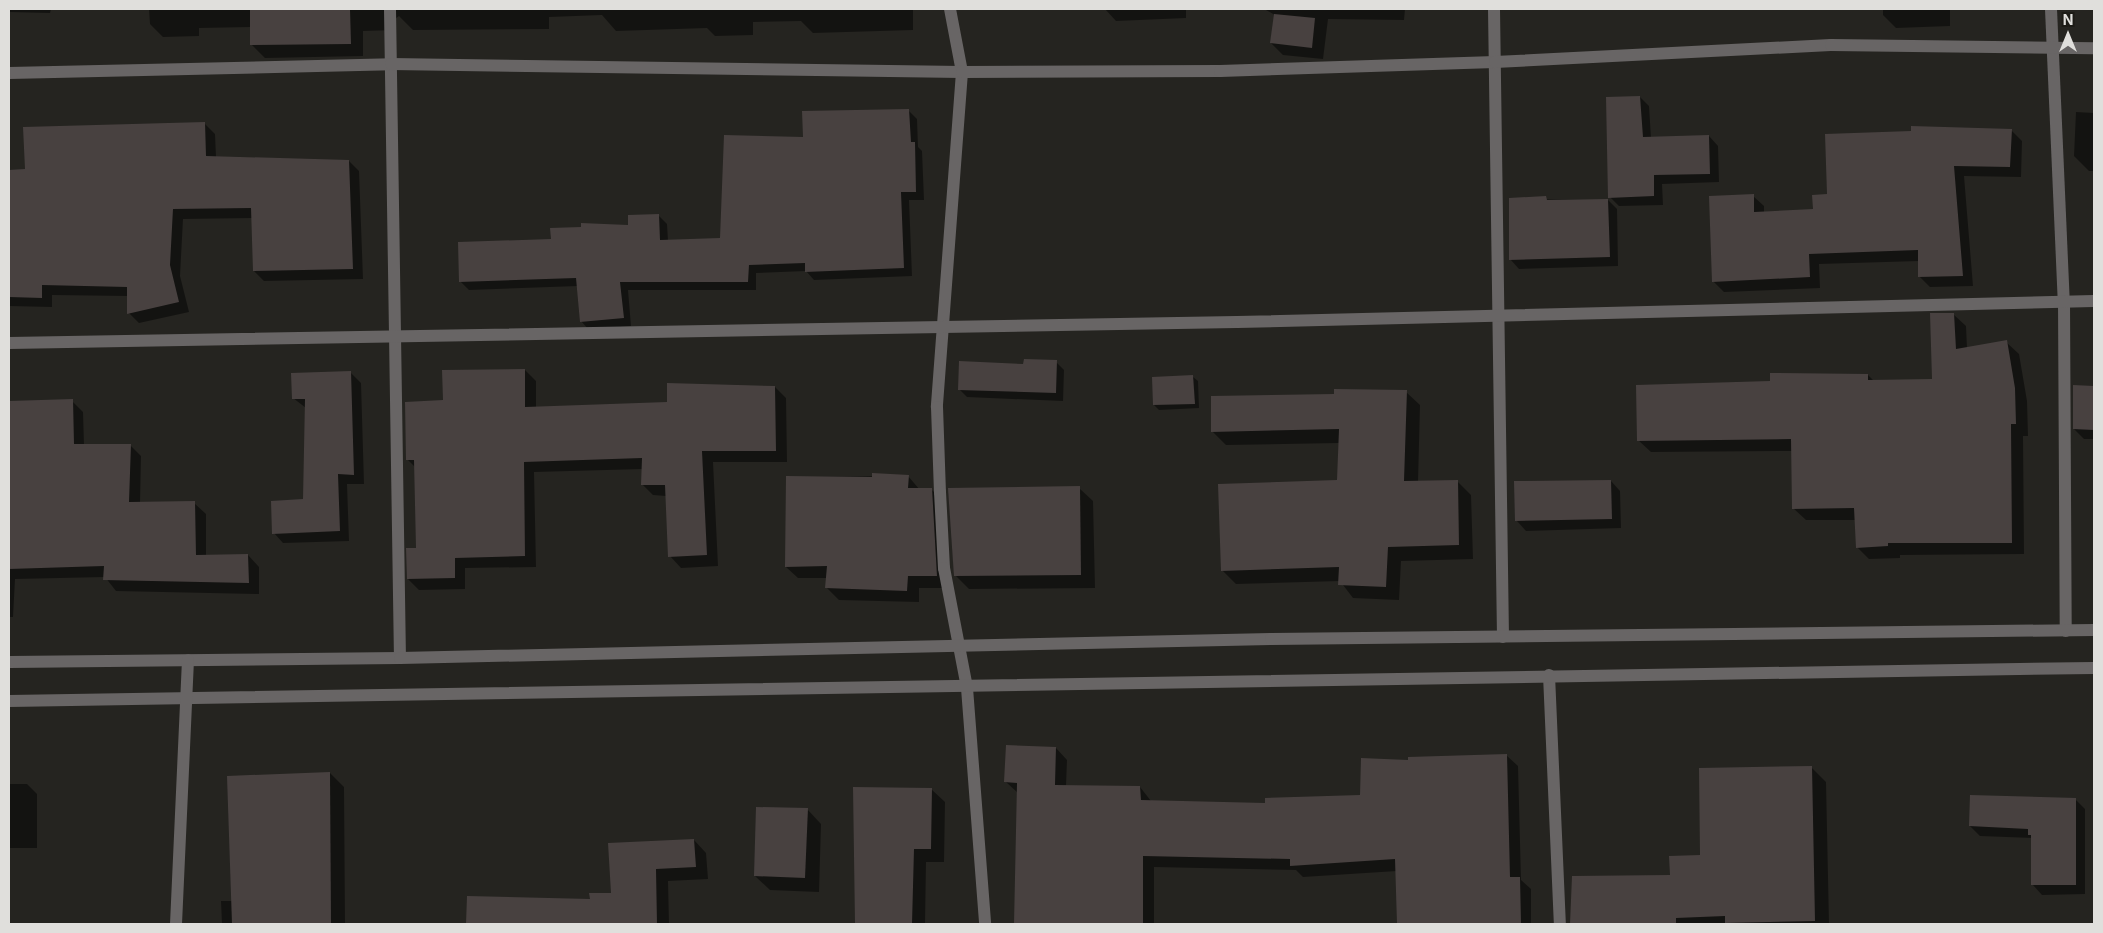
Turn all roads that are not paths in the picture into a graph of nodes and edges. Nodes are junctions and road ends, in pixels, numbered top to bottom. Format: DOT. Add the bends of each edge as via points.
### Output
graph roads {
  1 [pos="390,9"];
  2 [pos="950,9"];
  3 [pos="1494,9"];
  4 [pos="2051,9"];
  5 [pos="2094,48"];
  6 [pos="2052,49"];
  7 [pos="1495,62"];
  8 [pos="391,64"];
  9 [pos="962,72"];
  10 [pos="9,73"];
  11 [pos="2064,301"];
  12 [pos="2094,301"];
  13 [pos="1499,314"];
  14 [pos="942,328"];
  15 [pos="397,338"];
  16 [pos="9,344"];
  17 [pos="2066,630"];
  18 [pos="2094,630"];
  19 [pos="1503,637"];
  20 [pos="957,646"];
  21 [pos="400,658"];
  22 [pos="188,660"];
  23 [pos="9,662"];
  24 [pos="2094,668"];
  25 [pos="1549,675"];
  26 [pos="967,688"];
  27 [pos="188,698"];
  28 [pos="9,701"];
  29 [pos="176,924"];
  30 [pos="985,924"];
  31 [pos="1560,924"];
  1 -- 8 [label="street"];
  2 -- 9 [label="street"];
  3 -- 7 [label="street"];
  4 -- 6 [label="street"];
  5 -- 6 [label="street"];
  6 -- 7 [label="street" via="1831,45"];
  6 -- 11 [label="street"];
  7 -- 9 [label="street" via="1220,71"];
  7 -- 13 [label="street"];
  8 -- 9 [label="street"];
  8 -- 10 [label="street"];
  8 -- 15 [label="street"];
  9 -- 14 [label="street"];
  11 -- 12 [label="street"];
  11 -- 13 [label="street"];
  11 -- 17 [label="street"];
  13 -- 14 [label="street"];
  13 -- 19 [label="street"];
  14 -- 15 [label="street"];
  14 -- 20 [label="street" via="937,407 940,492 944,568"];
  15 -- 16 [label="street"];
  15 -- 21 [label="street"];
  17 -- 18 [label="street"];
  17 -- 19 [label="street"];
  19 -- 20 [label="street"];
  20 -- 21 [label="street"];
  20 -- 26 [label="street"];
  21 -- 22 [label="street"];
  22 -- 23 [label="street"];
  22 -- 27 [label="street"];
  24 -- 25 [label="street"];
  25 -- 26 [label="street"];
  25 -- 31 [label="street"];
  26 -- 27 [label="street"];
  26 -- 30 [label="street"];
  27 -- 28 [label="street"];
  27 -- 29 [label="street"];
}
